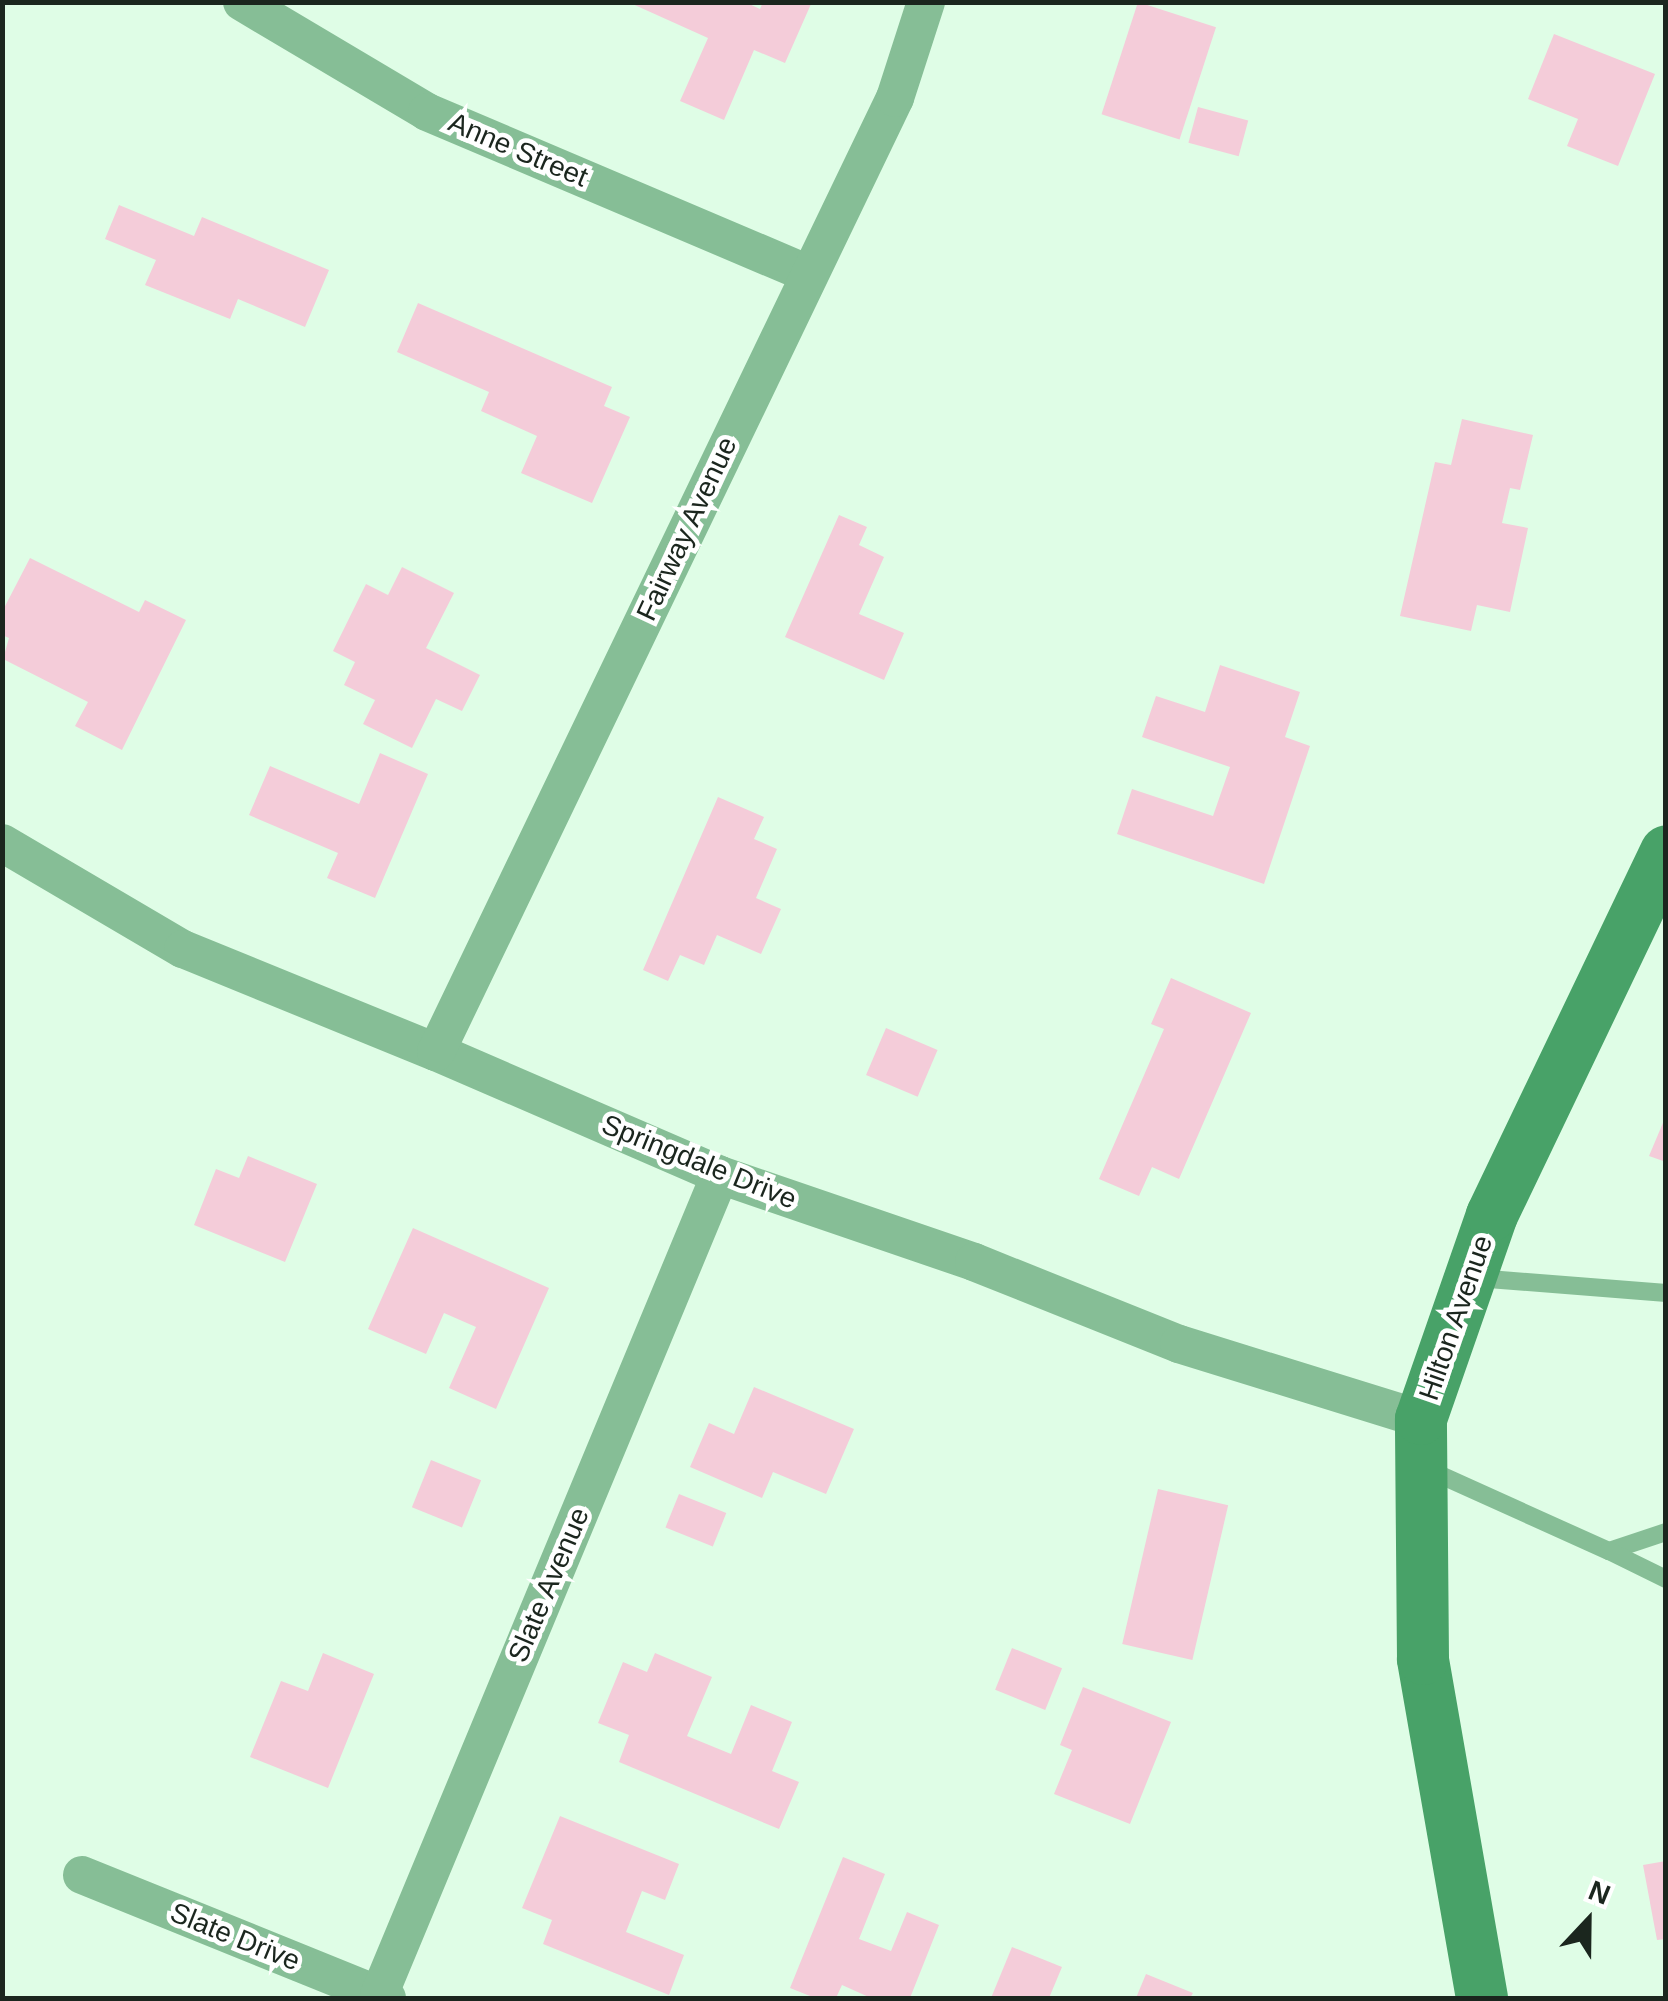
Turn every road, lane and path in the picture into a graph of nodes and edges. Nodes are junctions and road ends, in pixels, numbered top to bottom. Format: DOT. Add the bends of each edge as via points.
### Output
graph roads {
  1 [pos="242,2"];
  2 [pos="926,2"];
  3 [pos="807,273"];
  4 [pos="2,843"];
  5 [pos="1666,852"];
  6 [pos="436,1052"];
  7 [pos="720,1175"];
  8 [pos="1470,1277"];
  9 [pos="1666,1293"];
  10 [pos="1421,1443"];
  11 [pos="1666,1532"];
  12 [pos="1608,1550"];
  13 [pos="1666,1579"];
  14 [pos="82,1875"];
  15 [pos="383,1997"];
  16 [pos="1482,1998"];
  1 -- 3 [label="street, Anne Street" via="428,112"];
  2 -- 3 [label="street, Fairway Avenue" via="895,98"];
  3 -- 6 [label="street, Fairway Avenue"];
  4 -- 6 [label="street, Springdale Drive" via="184,949"];
  5 -- 8 [label="street, Hilton Avenue" via="1492,1216"];
  6 -- 7 [label="street, Springdale Drive"];
  7 -- 10 [label="street, Springdale Drive" via="974,1262"];
  7 -- 15 [label="street, Slate Avenue"];
  8 -- 9 [label="lane"];
  8 -- 10 [label="street, Hilton Avenue"];
  10 -- 12 [label="lane"];
  10 -- 16 [label="street, Hilton Avenue" via="1423,1659"];
  11 -- 12 [label="lane"];
  12 -- 13 [label="lane"];
  14 -- 15 [label="street, Slate Drive"];
}
